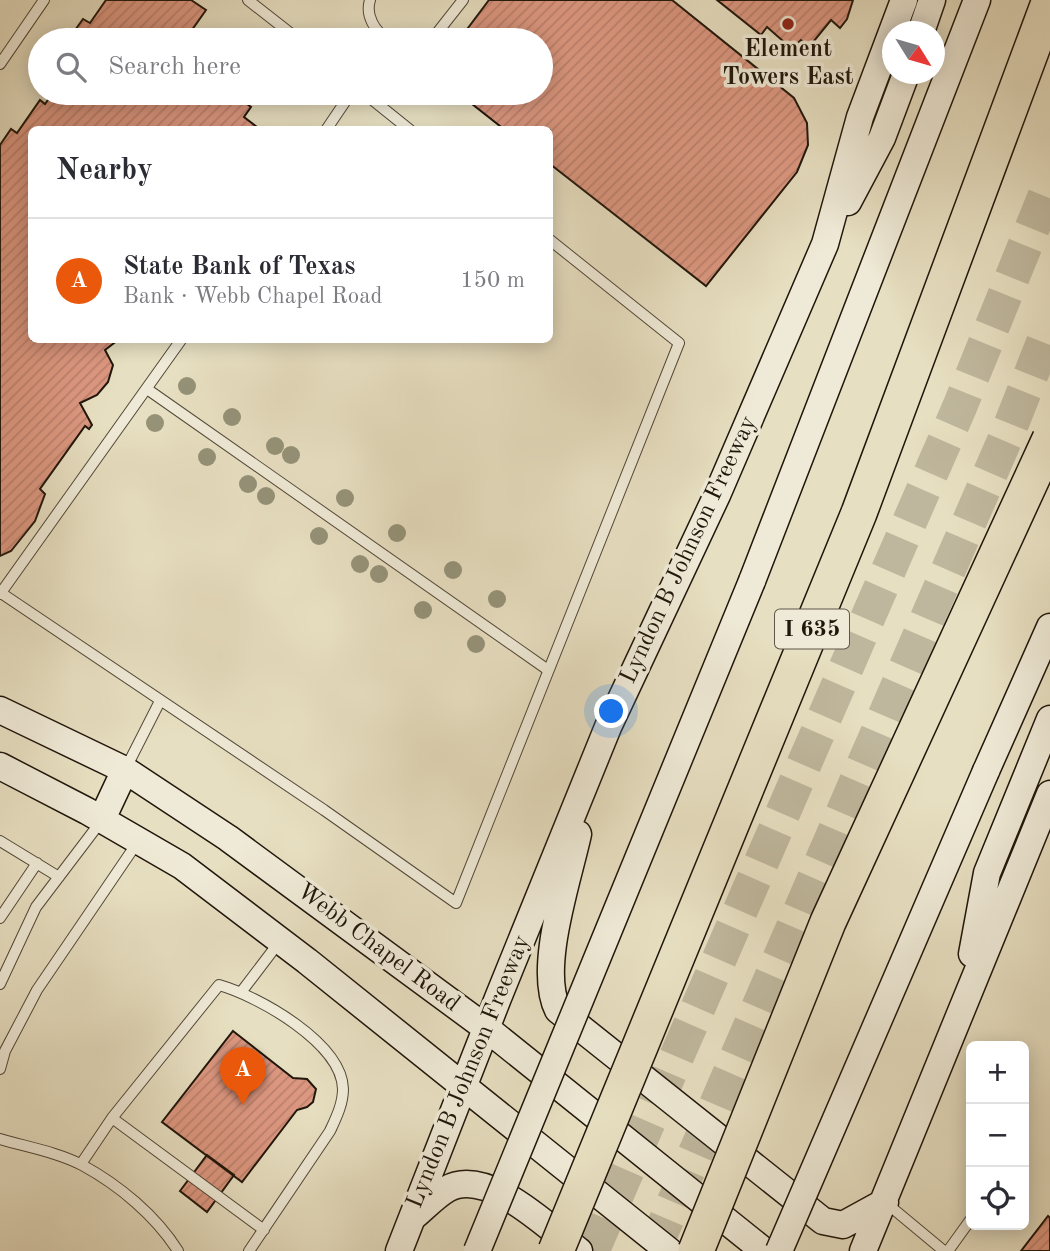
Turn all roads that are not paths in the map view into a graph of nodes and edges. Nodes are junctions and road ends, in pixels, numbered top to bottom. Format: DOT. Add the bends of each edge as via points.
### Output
graph roads {
  1 [pos="44,0"];
  2 [pos="248,0"];
  3 [pos="463,0"];
  4 [pos="904,0"];
  5 [pos="932,0"];
  6 [pos="977,0"];
  7 [pos="1050,0"];
  8 [pos="368,1"];
  9 [pos="925,21"];
  10 [pos="284,28"];
  11 [pos="375,28"];
  12 [pos="441,28"];
  13 [pos="0,64"];
  14 [pos="902,84"];
  15 [pos="343,105"];
  16 [pos="379,105"];
  17 [pos="329,126"];
  18 [pos="405,126"];
  19 [pos="553,242"];
  20 [pos="825,244"];
  21 [pos="179,343"];
  22 [pos="147,389"];
  23 [pos="1050,439"];
  24 [pos="0,594"];
  25 [pos="1050,627"];
  26 [pos="548,670"];
  27 [pos="160,701"];
  28 [pos="0,710"];
  29 [pos="1050,719"];
  30 [pos="596,758"];
  31 [pos="0,766"];
  32 [pos="125,770"];
  33 [pos="1050,794"];
  34 [pos="102,819"];
  35 [pos="138,840"];
  36 [pos="0,841"];
  37 [pos="37,863"];
  38 [pos="59,877"];
  39 [pos="0,918"];
  40 [pos="280,941"];
  41 [pos="0,984"];
  42 [pos="242,991"];
  43 [pos="963,1007"];
  44 [pos="486,1028"];
  45 [pos="0,1069"];
  46 [pos="463,1085"];
  47 [pos="112,1118"];
  48 [pos="0,1139"];
  49 [pos="80,1164"];
  50 [pos="885,1202"];
  51 [pos="412,1217"];
  52 [pos="966,1225"];
  53 [pos="264,1230"];
  54 [pos="178,1251"];
  55 [pos="249,1251"];
  56 [pos="399,1251"];
  57 [pos="477,1251"];
  58 [pos="556,1251"];
  59 [pos="579,1251"];
  60 [pos="670,1251"];
  61 [pos="696,1251"];
  62 [pos="764,1251"];
  63 [pos="779,1251"];
  64 [pos="863,1251"];
  65 [pos="946,1251"];
  1 -- 13 [label="lane"];
  2 -- 10 [label="lane"];
  3 -- 12 [label="lane"];
  4 -- 20 [label="main road, Lyndon B Johnson Freeway" via="860,117"];
  5 -- 9 [label="main road"];
  6 -- 57 [label="main road, bridge" via="752,581"];
  7 -- 58 [label="highway, I 635, bridge" via="859,513"];
  8 -- 11 [label="lane"];
  14 -- 20 [label="main road" via="883,138"];
  15 -- 17 [label="lane"];
  16 -- 18 [label="lane"];
  19 -- 26 [label="lane" via="678,343"];
  20 -- 30 [label="main road, Lyndon B Johnson Freeway"];
  21 -- 22 [label="lane"];
  22 -- 24 [label="lane"];
  22 -- 26 [label="lane"];
  23 -- 61 [label="highway, bridge" via="828,922"];
  24 -- 27 [label="lane"];
  25 -- 63 [label="main road, bridge"];
  26 -- 27 [label="lane" via="456,903"];
  27 -- 32 [label="lane"];
  28 -- 32 [label="main road, Webb Chapel Road"];
  29 -- 43 [label="main road" via="987,873"];
  30 -- 44 [label="main road, Lyndon B Johnson Freeway"];
  30 -- 50 [label="main road" via="552,947 550,981 558,1010 823,1221 852,1222"];
  31 -- 34 [label="main road"];
  32 -- 34 [label="main road"];
  32 -- 44 [label="main road, Webb Chapel Road" via="228,838"];
  33 -- 43 [label="main road"];
  34 -- 35 [label="main road"];
  34 -- 38 [label="lane"];
  35 -- 40 [label="main road" via="182,866"];
  35 -- 45 [label="lane" via="37,990"];
  36 -- 37 [label="lane"];
  37 -- 38 [label="lane"];
  37 -- 39 [label="lane"];
  38 -- 41 [label="lane" via="36,907"];
  40 -- 42 [label="lane"];
  40 -- 46 [label="main road"];
  42 -- 47 [label="lane" via="219,985"];
  42 -- 53 [label="lane" via="328,1051 339,1069 343,1089 330,1131"];
  43 -- 50 [label="main road"];
  44 -- 46 [label="main road, Lyndon B Johnson Freeway"];
  44 -- 62 [label="main road, Webb Chapel Road"];
  46 -- 51 [label="main road, Lyndon B Johnson Freeway"];
  46 -- 60 [label="main road"];
  47 -- 49 [label="lane"];
  47 -- 53 [label="lane"];
  48 -- 49 [label="lane"];
  49 -- 54 [label="lane" via="144,1211"];
  50 -- 64 [label="main road"];
  50 -- 65 [label="lane"];
  51 -- 56 [label="main road, Lyndon B Johnson Freeway"];
  51 -- 59 [label="main road" via="447,1188 476,1184 515,1200"];
  52 -- 65 [label="lane"];
  53 -- 55 [label="lane"];
}
